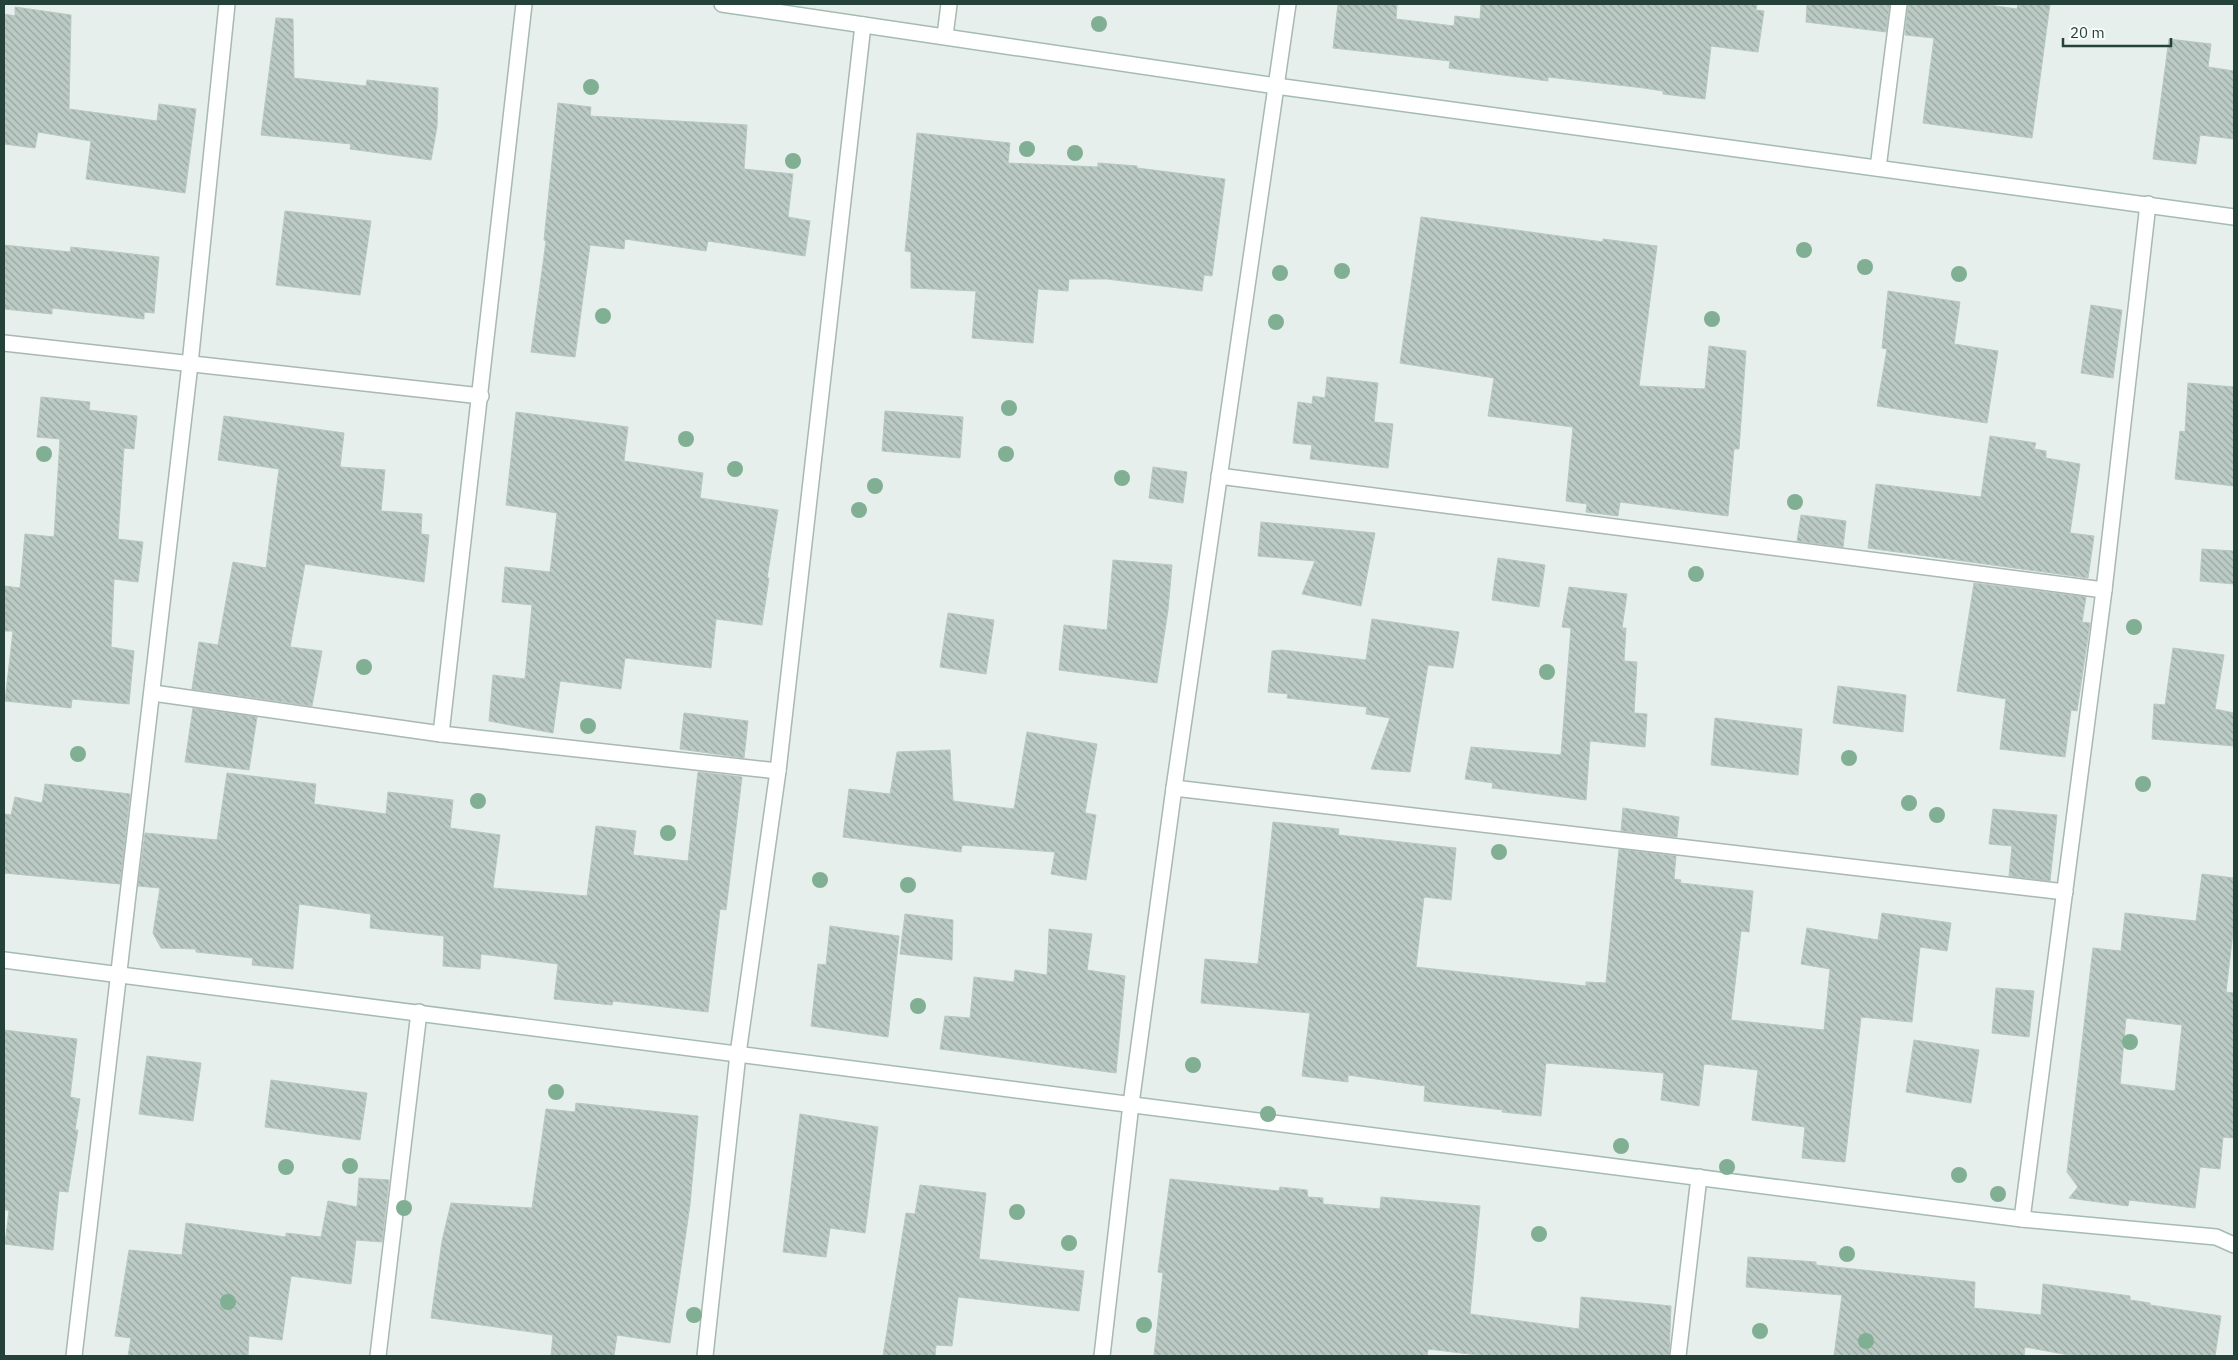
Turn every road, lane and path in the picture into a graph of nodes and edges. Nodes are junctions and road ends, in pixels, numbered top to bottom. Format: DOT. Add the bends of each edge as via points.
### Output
graph roads {
  1 [pos="226,4"];
  2 [pos="524,4"];
  3 [pos="722,4"];
  4 [pos="949,4"];
  5 [pos="1288,4"];
  6 [pos="1899,4"];
  7 [pos="863,25"];
  8 [pos="945,36"];
  9 [pos="1276,86"];
  10 [pos="1878,168"];
  11 [pos="2148,204"];
  12 [pos="2234,217"];
  13 [pos="4,343"];
  14 [pos="190,364"];
  15 [pos="481,396"];
  16 [pos="1219,476"];
  17 [pos="2104,590"];
  18 [pos="153,692"];
  19 [pos="441,734"];
  20 [pos="778,772"];
  21 [pos="1174,788"];
  22 [pos="2064,892"];
  23 [pos="4,960"];
  24 [pos="119,974"];
  25 [pos="419,1012"];
  26 [pos="738,1054"];
  27 [pos="1131,1104"];
  28 [pos="1699,1177"];
  29 [pos="2022,1219"];
  30 [pos="2234,1245"];
  31 [pos="74,1356"];
  32 [pos="378,1356"];
  33 [pos="705,1356"];
  34 [pos="1102,1356"];
  35 [pos="1678,1356"];
  1 -- 14 [label="street"];
  2 -- 15 [label="street"];
  3 -- 7 [label="street"];
  4 -- 8 [label="street"];
  5 -- 9 [label="street"];
  6 -- 10 [label="street"];
  7 -- 8 [label="street"];
  7 -- 20 [label="street"];
  8 -- 9 [label="street"];
  9 -- 10 [label="street"];
  9 -- 16 [label="street"];
  10 -- 11 [label="street"];
  11 -- 12 [label="street"];
  11 -- 17 [label="street"];
  13 -- 14 [label="street"];
  14 -- 15 [label="street"];
  14 -- 18 [label="street"];
  15 -- 19 [label="street"];
  16 -- 17 [label="street"];
  16 -- 21 [label="street"];
  17 -- 22 [label="street"];
  18 -- 19 [label="street"];
  18 -- 24 [label="street"];
  19 -- 20 [label="street"];
  20 -- 26 [label="street"];
  21 -- 22 [label="street"];
  21 -- 27 [label="street"];
  22 -- 29 [label="street"];
  23 -- 24 [label="street"];
  24 -- 25 [label="street"];
  24 -- 31 [label="street"];
  25 -- 26 [label="street"];
  25 -- 32 [label="street"];
  26 -- 27 [label="street"];
  26 -- 33 [label="street"];
  27 -- 28 [label="street"];
  27 -- 34 [label="street"];
  28 -- 29 [label="street"];
  28 -- 35 [label="street"];
  29 -- 30 [label="street" via="2216,1238"];
}
